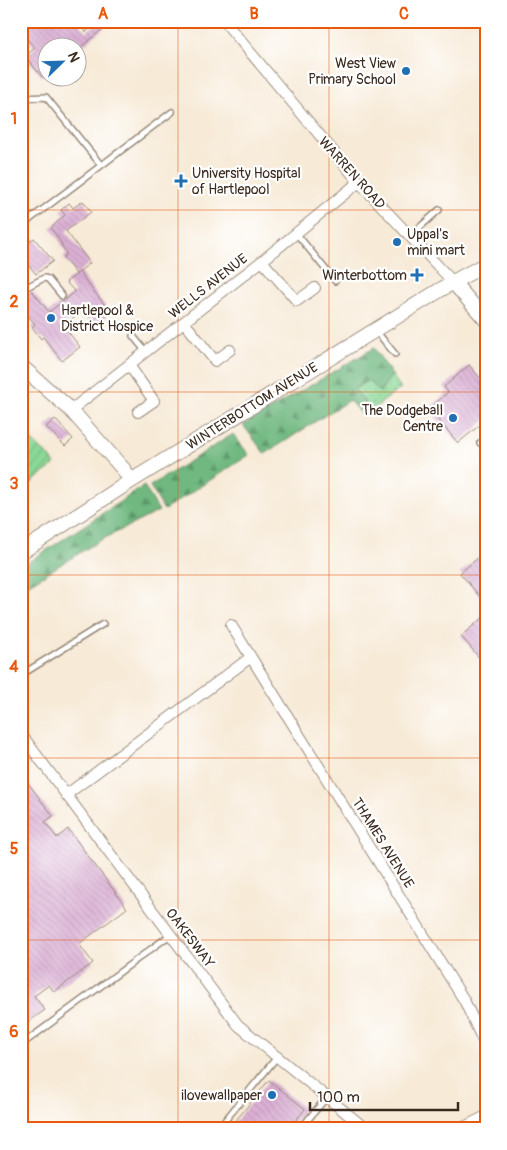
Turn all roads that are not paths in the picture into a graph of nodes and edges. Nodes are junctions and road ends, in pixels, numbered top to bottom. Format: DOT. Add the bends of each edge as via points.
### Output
graph roads {
  1 [pos="224,21"];
  2 [pos="21,98"];
  3 [pos="172,112"];
  4 [pos="101,165"];
  5 [pos="359,182"];
  6 [pos="439,210"];
  7 [pos="21,226"];
  8 [pos="296,233"];
  9 [pos="410,236"];
  10 [pos="262,261"];
  11 [pos="486,264"];
  12 [pos="335,280"];
  13 [pos="453,282"];
  14 [pos="315,288"];
  15 [pos="21,290"];
  16 [pos="62,296"];
  17 [pos="486,320"];
  18 [pos="184,322"];
  19 [pos="376,330"];
  20 [pos="133,336"];
  21 [pos="230,350"];
  22 [pos="146,352"];
  23 [pos="395,354"];
  24 [pos="129,365"];
  25 [pos="21,366"];
  26 [pos="72,410"];
  27 [pos="138,412"];
  28 [pos="486,438"];
  29 [pos="480,443"];
  30 [pos="131,481"];
  31 [pos="21,552"];
  32 [pos="103,624"];
  33 [pos="231,625"];
  34 [pos="251,657"];
  35 [pos="21,675"];
  36 [pos="21,734"];
  37 [pos="66,795"];
  38 [pos="170,935"];
  39 [pos="21,1045"];
  40 [pos="486,1047"];
  41 [pos="277,1057"];
  42 [pos="326,1097"];
  43 [pos="486,1116"];
  44 [pos="218,1129"];
  45 [pos="300,1129"];
  46 [pos="366,1129"];
  47 [pos="460,1129"];
  1 -- 5 [label="street, WARREN ROAD"];
  2 -- 4 [label="lane" via="46,96"];
  3 -- 4 [label="lane"];
  4 -- 7 [label="lane"];
  5 -- 8 [label="street, WELLS AVENUE"];
  5 -- 9 [label="street, WARREN ROAD"];
  6 -- 9 [label="lane"];
  8 -- 10 [label="street, WELLS AVENUE"];
  8 -- 12 [label="lane"];
  9 -- 13 [label="street, WARREN ROAD"];
  10 -- 14 [label="street" via="297,301"];
  10 -- 18 [label="street, WELLS AVENUE"];
  11 -- 13 [label="street, WINTERBOTTOM AVENUE"];
  13 -- 17 [label="street, WARREN ROAD"];
  13 -- 19 [label="street, WINTERBOTTOM AVENUE"];
  15 -- 16 [label="lane" via="44,278"];
  18 -- 21 [label="street" via="215,361"];
  18 -- 22 [label="street, WELLS AVENUE"];
  19 -- 23 [label="lane"];
  19 -- 30 [label="street, WINTERBOTTOM AVENUE"];
  20 -- 22 [label="lane"];
  22 -- 24 [label="street, WELLS AVENUE"];
  24 -- 26 [label="street, WELLS AVENUE"];
  24 -- 27 [label="street" via="154,401"];
  25 -- 26 [label="street"];
  26 -- 30 [label="street"];
  28 -- 29 [label="lane"];
  30 -- 31 [label="street, WINTERBOTTOM AVENUE"];
  32 -- 35 [label="lane"];
  33 -- 34 [label="street, THAMES AVENUE"];
  34 -- 37 [label="street"];
  34 -- 40 [label="street, THAMES AVENUE" via="464,1000"];
  36 -- 37 [label="street, OAKESWAY"];
  37 -- 38 [label="street, OAKESWAY"];
  38 -- 39 [label="lane"];
  38 -- 41 [label="street, OAKESWAY" via="238,1025"];
  41 -- 42 [label="street, OAKESWAY"];
  41 -- 44 [label="lane"];
  42 -- 45 [label="lane"];
  42 -- 46 [label="street, OAKESWAY"];
  43 -- 47 [label="street"];
}
